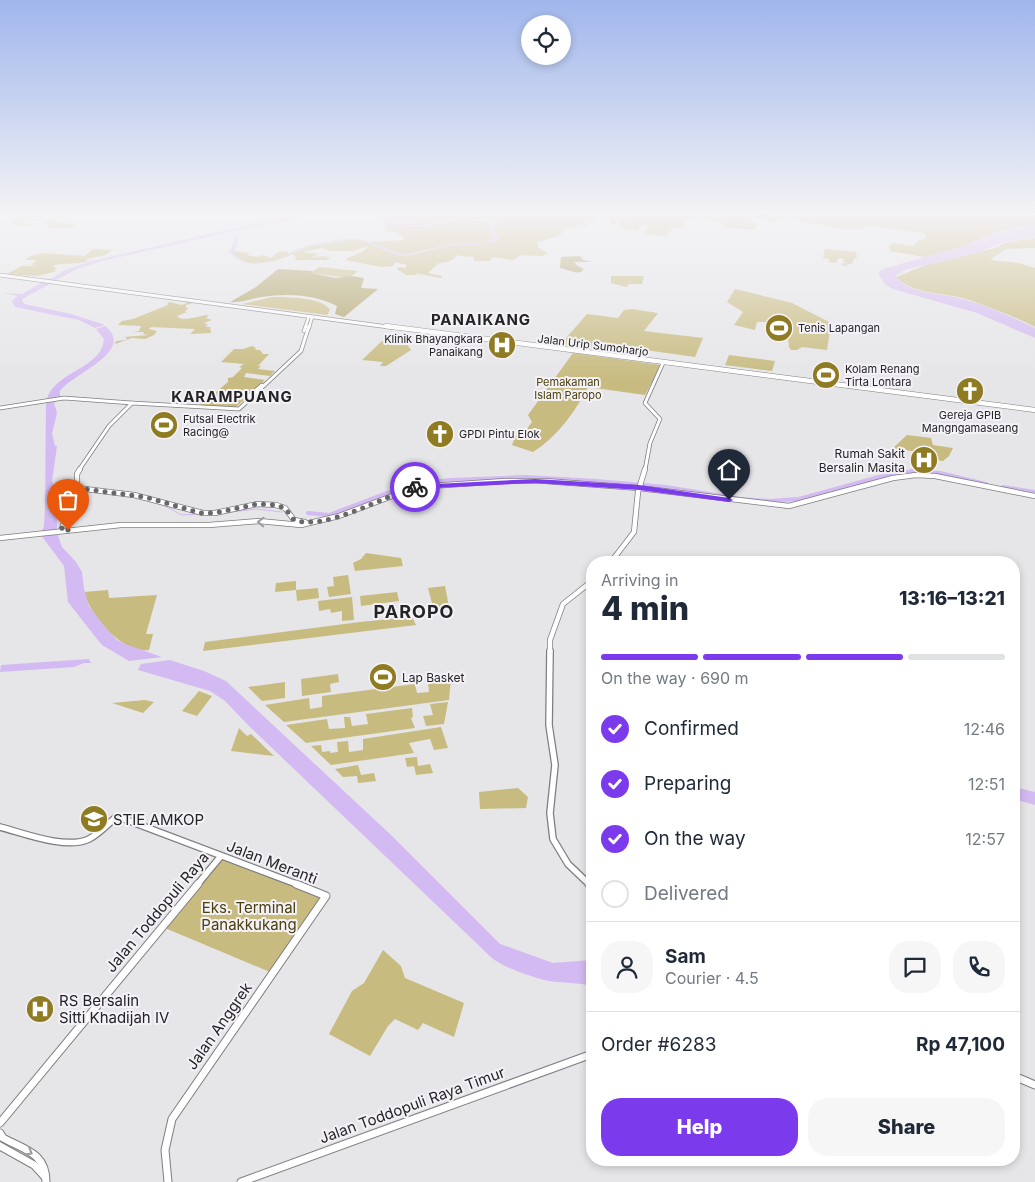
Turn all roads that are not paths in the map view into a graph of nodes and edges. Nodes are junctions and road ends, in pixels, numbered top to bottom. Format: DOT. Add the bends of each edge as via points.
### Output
graph roads {
  1 [pos="0,274"];
  2 [pos="174,297"];
  3 [pos="310,316"];
  4 [pos="366,322"];
  5 [pos="422,330"];
  6 [pos="663,363"];
  7 [pos="747,373"];
  8 [pos="132,402"];
  9 [pos="0,408"];
  10 [pos="1035,409"];
  11 [pos="640,486"];
  12 [pos="76,489"];
  13 [pos="1035,496"];
  14 [pos="310,522"];
  15 [pos="61,530"];
  16 [pos="68,530"];
  17 [pos="20,537"];
  18 [pos="0,538"];
  19 [pos="616,556"];
  20 [pos="586,586"];
  21 [pos="0,827"];
  22 [pos="221,856"];
  23 [pos="586,881"];
  24 [pos="326,896"];
  25 [pos="586,1056"];
  26 [pos="1020,1079"];
  27 [pos="1035,1085"];
  28 [pos="0,1123"];
  29 [pos="0,1134"];
  30 [pos="0,1146"];
  31 [pos="45,1180"];
  32 [pos="168,1182"];
  33 [pos="241,1182"];
  1 -- 2 [label="highway, Jalan Urip Sumoharjo"];
  2 -- 3 [label="highway, Jalan Urip Sumoharjo"];
  2 -- 4 [label="highway, Jalan Urip Sumoharjo"];
  3 -- 4 [label="highway, Jalan Urip Sumoharjo"];
  3 -- 8 [label="main road" via="301,351 240,408"];
  4 -- 5 [label="highway, Jalan Urip Sumoharjo"];
  5 -- 6 [label="highway, Jalan Urip Sumoharjo"];
  5 -- 7 [label="highway, Jalan Urip Sumoharjo"];
  6 -- 7 [label="highway, Jalan Urip Sumoharjo"];
  6 -- 11 [label="main road" via="645,403 660,419 650,443"];
  7 -- 10 [label="highway, Jalan Urip Sumoharjo"];
  8 -- 9 [label="main road" via="60,398"];
  8 -- 12 [label="main road" via="109,426 77,474"];
  11 -- 13 [label="main road" via="789,506 913,475 935,476"];
  11 -- 14 [label="main road" via="526,480 418,487 339,516"];
  11 -- 19 [label="main road" via="634,532"];
  12 -- 14 [label="main road" via="145,497 201,513 257,504 276,505 287,510 294,520"];
  12 -- 15 [label="main road"];
  14 -- 16 [label="main road, one-way" via="292,525 259,521 202,526 121,525"];
  15 -- 16 [label="main road"];
  15 -- 17 [label="main road"];
  16 -- 17 [label="main road"];
  17 -- 18 [label="main road"];
  20 -- 23 [label="main road" via="563,604 550,640 549,725 555,765 550,813 553,839 568,864"];
  21 -- 22 [label="main road, Jalan Meranti" via="80,842 94,836 116,817"];
  22 -- 24 [label="main road, Jalan Meranti"];
  22 -- 28 [label="main road, Jalan Toddopuli Raya"];
  24 -- 32 [label="main road, Jalan Anggrek" via="172,1119 165,1141"];
  25 -- 33 [label="main road, Jalan Toddopuli Raya Timur"];
  26 -- 27 [label="main road"];
  29 -- 31 [label="main road, one-way" via="41,1159 46,1170"];
  30 -- 31 [label="main road" via="34,1165"];
}
